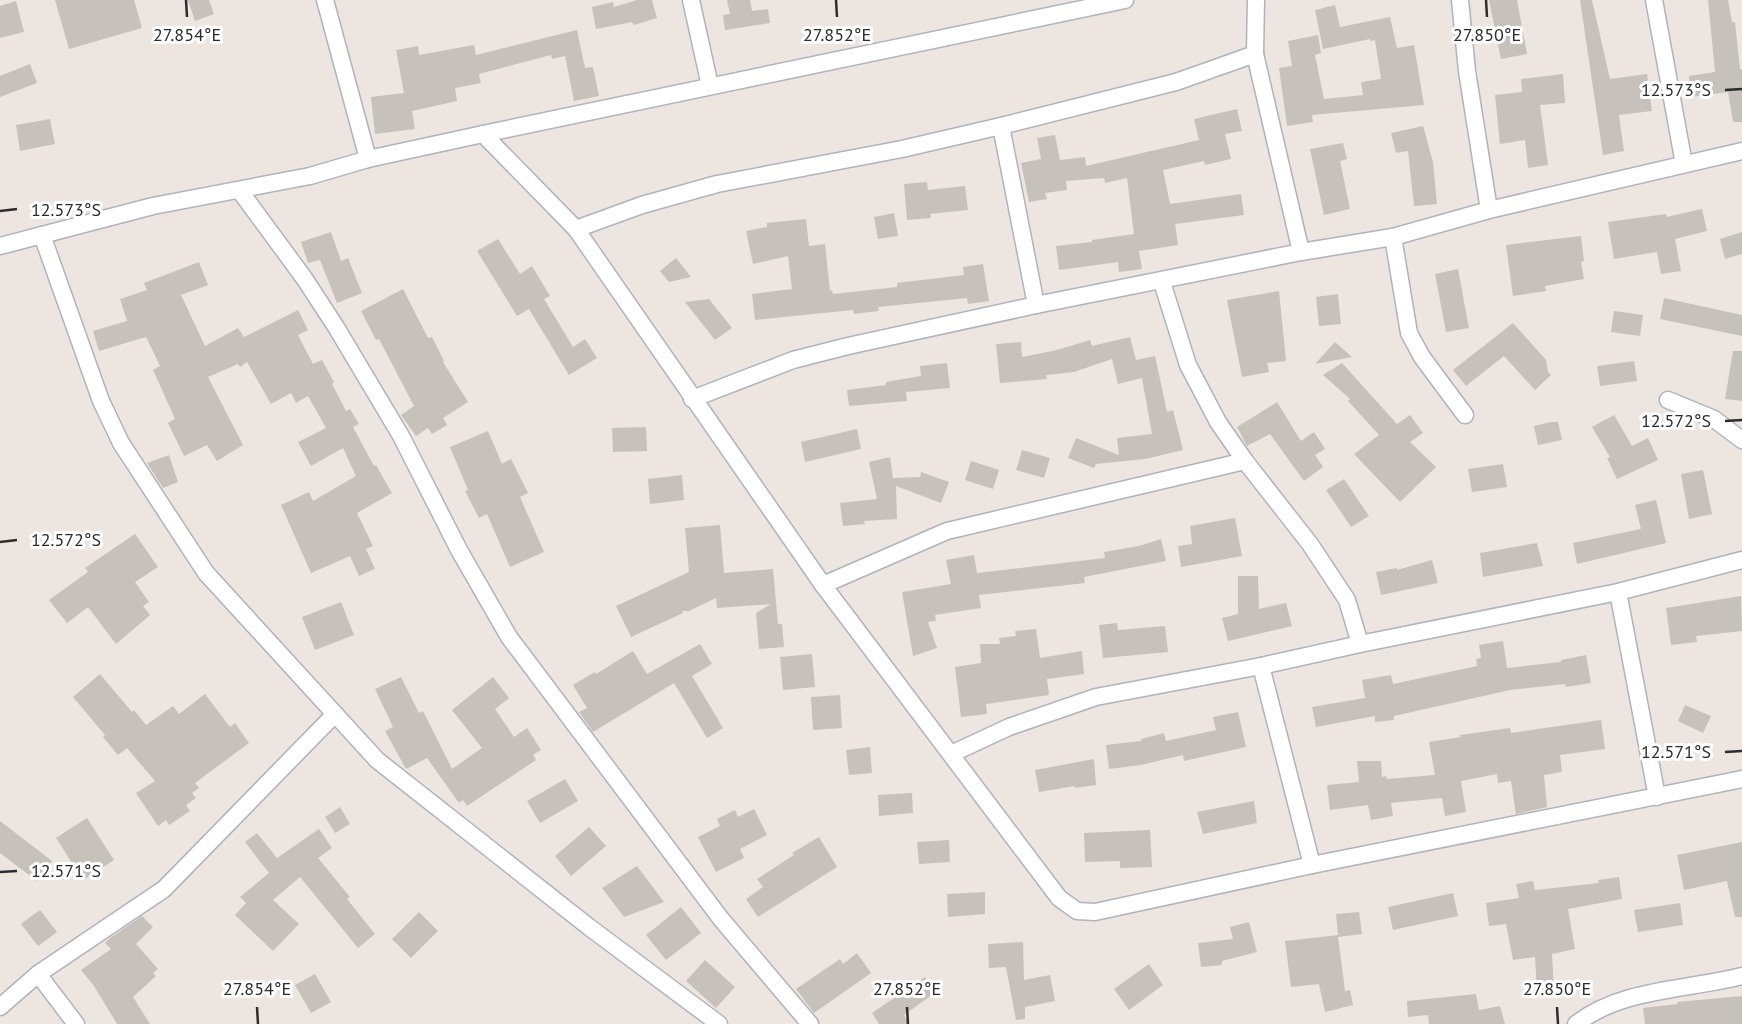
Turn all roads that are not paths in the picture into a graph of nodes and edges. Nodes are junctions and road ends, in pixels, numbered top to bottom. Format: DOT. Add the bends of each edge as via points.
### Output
graph roads {
  1 [pos="325,0"];
  2 [pos="691,0"];
  3 [pos="1125,0"];
  4 [pos="1256,0"];
  5 [pos="1460,0"];
  6 [pos="1654,0"];
  7 [pos="1083,4"];
  8 [pos="1255,54"];
  9 [pos="710,86"];
  10 [pos="1001,126"];
  11 [pos="483,134"];
  12 [pos="1742,151"];
  13 [pos="368,159"];
  14 [pos="1684,164"];
  15 [pos="240,191"];
  16 [pos="1489,210"];
  17 [pos="576,229"];
  18 [pos="42,235"];
  19 [pos="1393,237"];
  20 [pos="0,245"];
  21 [pos="1301,252"];
  22 [pos="1162,282"];
  23 [pos="1036,305"];
  24 [pos="691,399"];
  25 [pos="1668,400"];
  26 [pos="1465,415"];
  27 [pos="1742,440"];
  28 [pos="1245,461"];
  29 [pos="1742,560"];
  30 [pos="823,585"];
  31 [pos="1618,592"];
  32 [pos="1360,644"];
  33 [pos="1261,666"];
  34 [pos="335,714"];
  35 [pos="951,754"];
  36 [pos="1742,779"];
  37 [pos="1657,797"];
  38 [pos="1312,865"];
  39 [pos="38,974"];
  40 [pos="1742,976"];
  41 [pos="0,1007"];
  42 [pos="76,1024"];
  43 [pos="719,1024"];
  44 [pos="810,1024"];
  45 [pos="1576,1024"];
  1 -- 13 [label="street"];
  2 -- 9 [label="street"];
  3 -- 7 [label="street"];
  4 -- 8 [label="street"];
  5 -- 16 [label="street"];
  6 -- 14 [label="street"];
  7 -- 9 [label="street"];
  8 -- 10 [label="street" via="1176,82"];
  8 -- 21 [label="street"];
  9 -- 11 [label="street"];
  10 -- 17 [label="street" via="717,184"];
  10 -- 23 [label="street"];
  11 -- 13 [label="street"];
  11 -- 17 [label="street"];
  12 -- 14 [label="street"];
  13 -- 15 [label="street"];
  14 -- 16 [label="street"];
  15 -- 18 [label="street" via="153,206"];
  15 -- 44 [label="street" via="337,327 509,637 721,919"];
  16 -- 19 [label="street"];
  17 -- 24 [label="street"];
  18 -- 20 [label="street"];
  18 -- 34 [label="street" via="100,401 121,443 206,573"];
  19 -- 21 [label="street"];
  19 -- 26 [label="street" via="1409,332"];
  21 -- 22 [label="street"];
  22 -- 23 [label="street"];
  22 -- 28 [label="street" via="1188,365"];
  23 -- 24 [label="street" via="793,360"];
  24 -- 30 [label="street"];
  25 -- 27 [label="street" via="1714,419"];
  28 -- 30 [label="street" via="947,531"];
  28 -- 32 [label="street" via="1348,600"];
  29 -- 31 [label="street"];
  30 -- 35 [label="street"];
  31 -- 32 [label="street"];
  31 -- 37 [label="street"];
  32 -- 33 [label="street"];
  33 -- 35 [label="street" via="1096,697 1009,727"];
  33 -- 38 [label="street"];
  34 -- 39 [label="street" via="164,889"];
  34 -- 43 [label="street" via="377,760"];
  35 -- 38 [label="street" via="1059,898 1077,911 1095,912"];
  36 -- 37 [label="street"];
  37 -- 38 [label="street"];
  39 -- 41 [label="street"];
  39 -- 42 [label="street"];
  40 -- 45 [label="street" via="1611,1004"];
}
